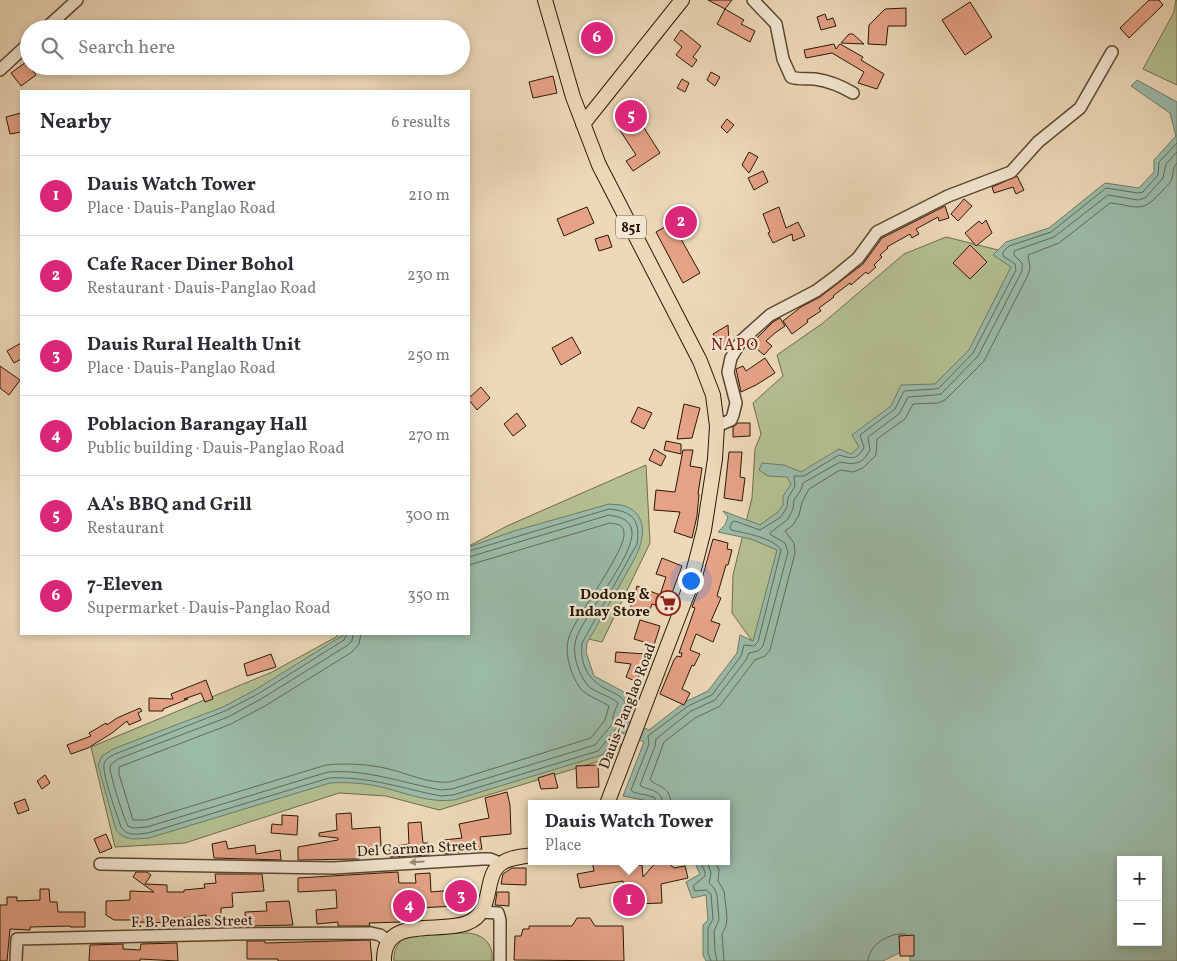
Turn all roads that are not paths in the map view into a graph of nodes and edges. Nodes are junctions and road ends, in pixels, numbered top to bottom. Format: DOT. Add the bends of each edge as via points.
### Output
graph roads {
  1 [pos="76,0"];
  2 [pos="545,0"];
  3 [pos="682,0"];
  4 [pos="753,0"];
  5 [pos="54,20"];
  6 [pos="20,52"];
  7 [pos="1112,52"];
  8 [pos="0,70"];
  9 [pos="853,92"];
  10 [pos="583,124"];
  11 [pos="717,426"];
  12 [pos="609,800"];
  13 [pos="528,856"];
  14 [pos="100,864"];
  15 [pos="500,864"];
  16 [pos="481,912"];
  17 [pos="388,941"];
  18 [pos="16,961"];
  19 [pos="384,961"];
  20 [pos="500,961"];
  1 -- 5 [label="street"];
  2 -- 10 [label="main road, Dauis-Panglao Road / 851"];
  3 -- 10 [label="main road"];
  4 -- 9 [label="street" via="776,24 783,59 791,78 822,81"];
  6 -- 8 [label="street"];
  7 -- 11 [label="street" via="1080,108 1038,142 1011,172 948,196 877,232 858,258 816,291 770,315 742,342 731,358 728,372 736,403 731,420"];
  10 -- 11 [label="main road, Dauis-Panglao Road / 851" via="599,165 706,374 713,395"];
  11 -- 12 [label="main road, Dauis-Panglao Road / 851" via="709,500 698,559"];
  13 -- 15 [label="main road"];
  15 -- 14 [label="street, Del Carmen Street, one-way" via="490,859 334,868"];
  15 -- 16 [label="main road"];
  16 -- 17 [label="main road" via="464,924 412,930 395,935"];
  16 -- 20 [label="street" via="498,913"];
  17 -- 18 [label="street, F. B. Penales Street" via="380,935 371,934 17,939"];
  17 -- 19 [label="main road"];
}
